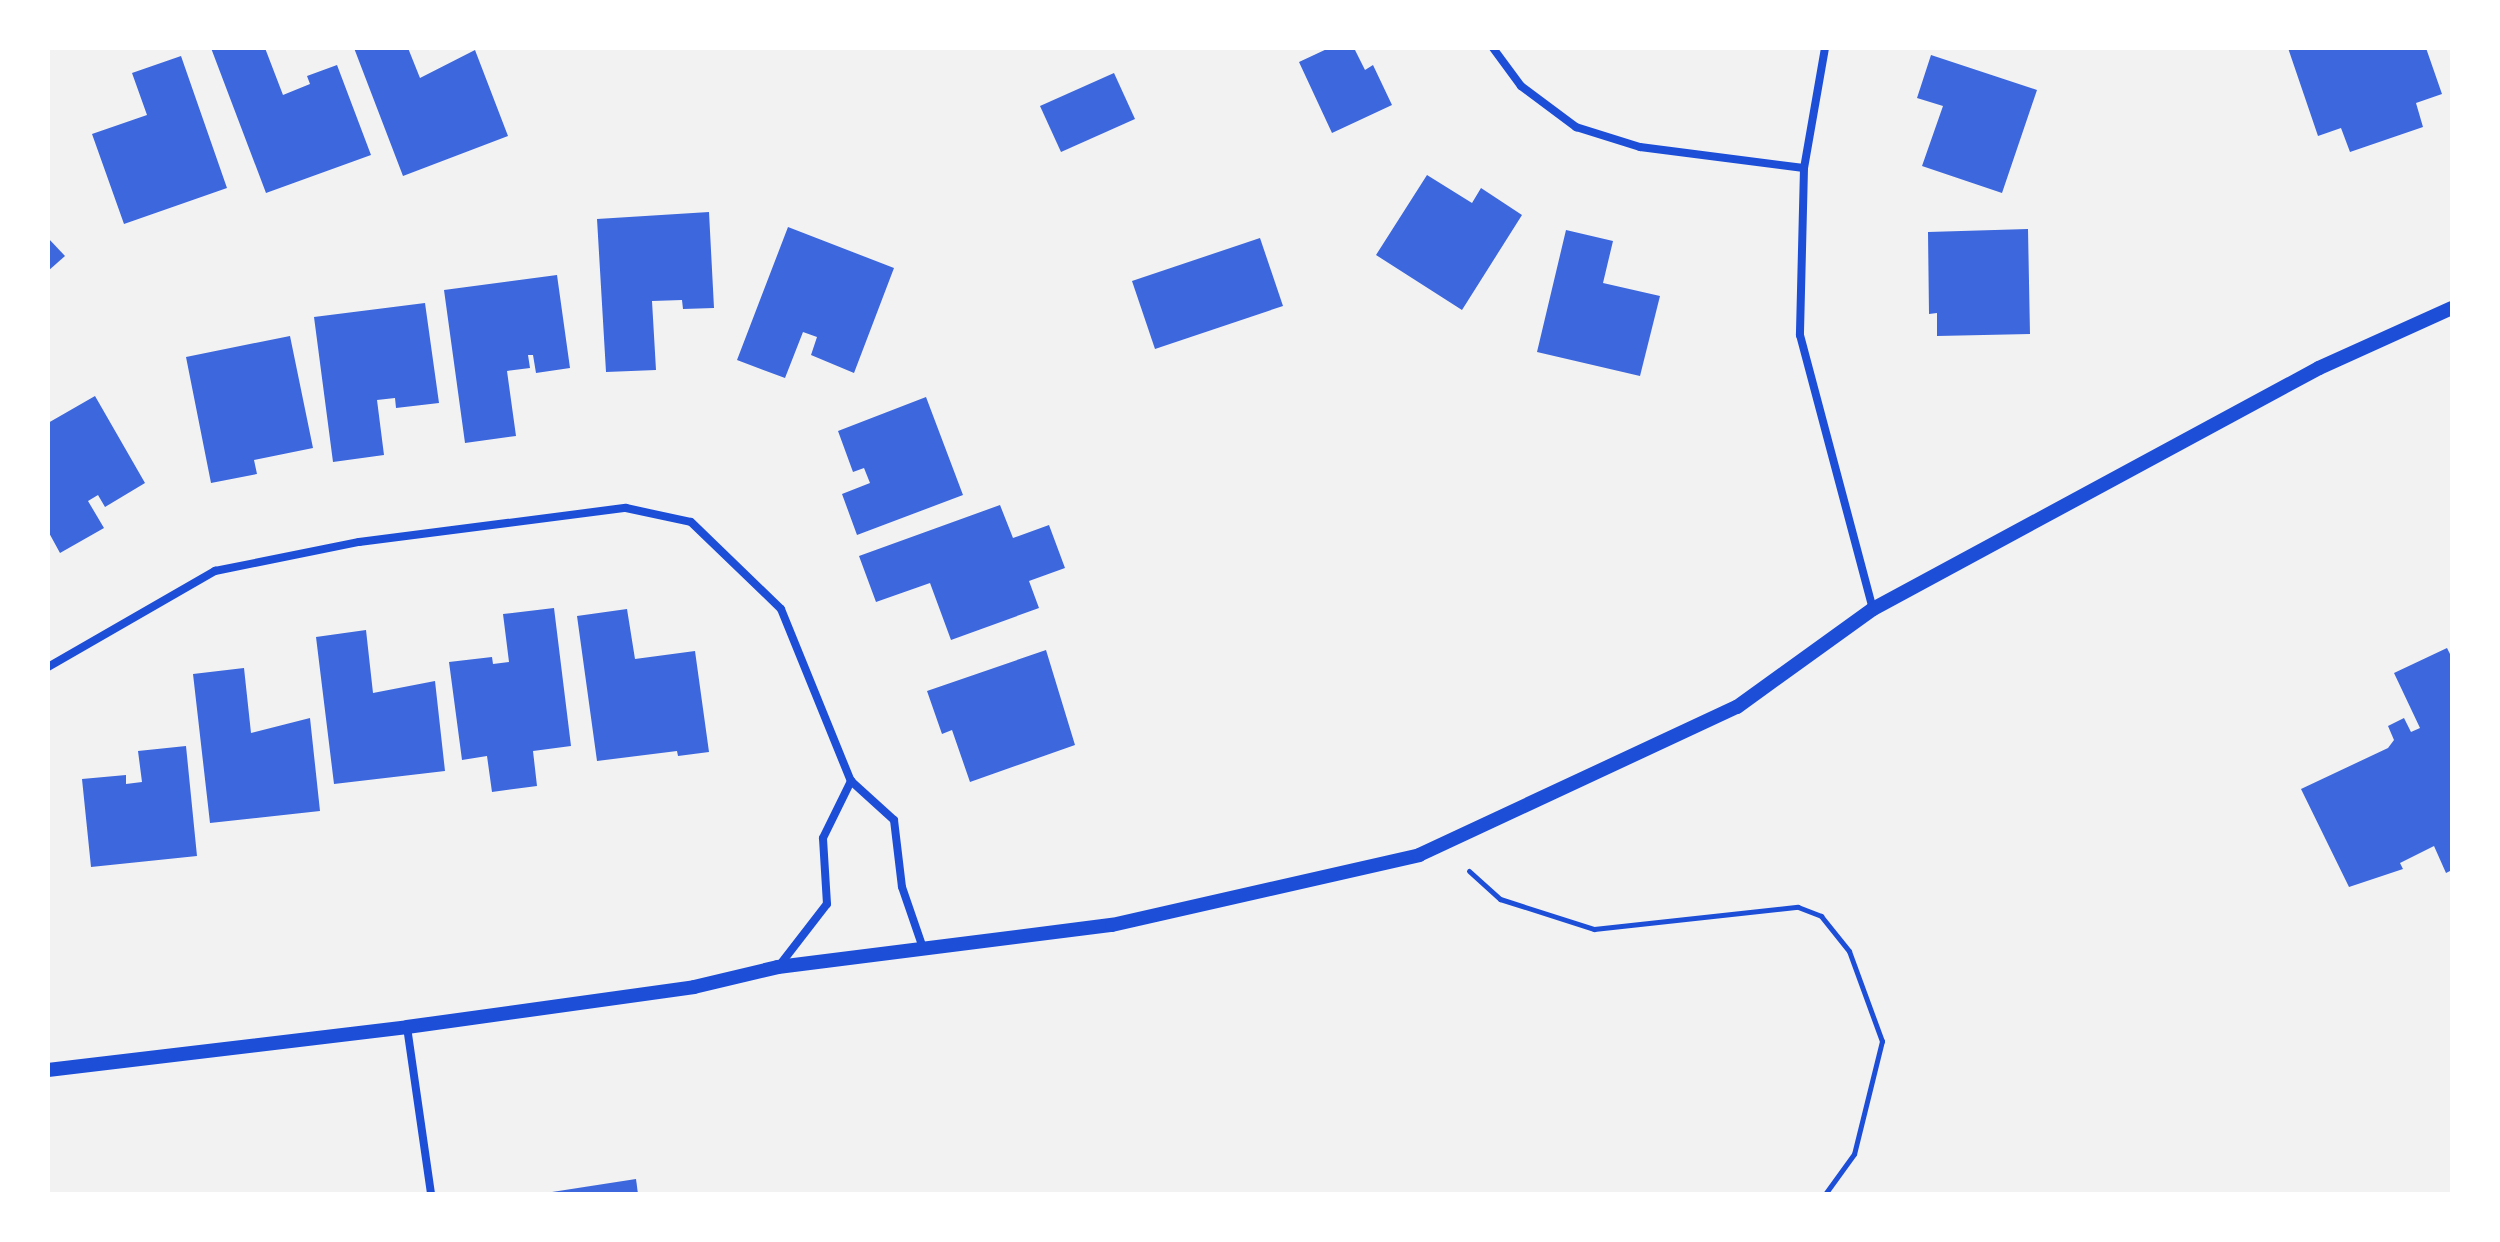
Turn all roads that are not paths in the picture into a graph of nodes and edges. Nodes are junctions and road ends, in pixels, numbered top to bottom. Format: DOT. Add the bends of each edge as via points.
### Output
graph roads {
  1 [pos="1493,48"];
  2 [pos="1825,48"];
  3 [pos="1804,168"];
  4 [pos="2452,308"];
  5 [pos="1873,609"];
  6 [pos="48,667"];
  7 [pos="851,781"];
  8 [pos="923,948"];
  9 [pos="778,967"];
  10 [pos="407,1027"];
  11 [pos="48,1070"];
  12 [pos="431,1194"];
  1 -- 3 [label="street" via="1521,86 1576,127 1640,147"];
  2 -- 3 [label="street"];
  3 -- 5 [label="street" via="1800,335"];
  4 -- 5 [label="street" via="2319,368"];
  5 -- 8 [label="street" via="1737,707 1419,855 1112,925"];
  6 -- 7 [label="street" via="215,571 359,542 626,508 691,522 781,609"];
  7 -- 8 [label="street" via="894,820 902,887"];
  7 -- 9 [label="street" via="823,838 827,904"];
  8 -- 9 [label="street"];
  9 -- 10 [label="street" via="694,987"];
  10 -- 11 [label="street"];
  10 -- 12 [label="street"];
}
